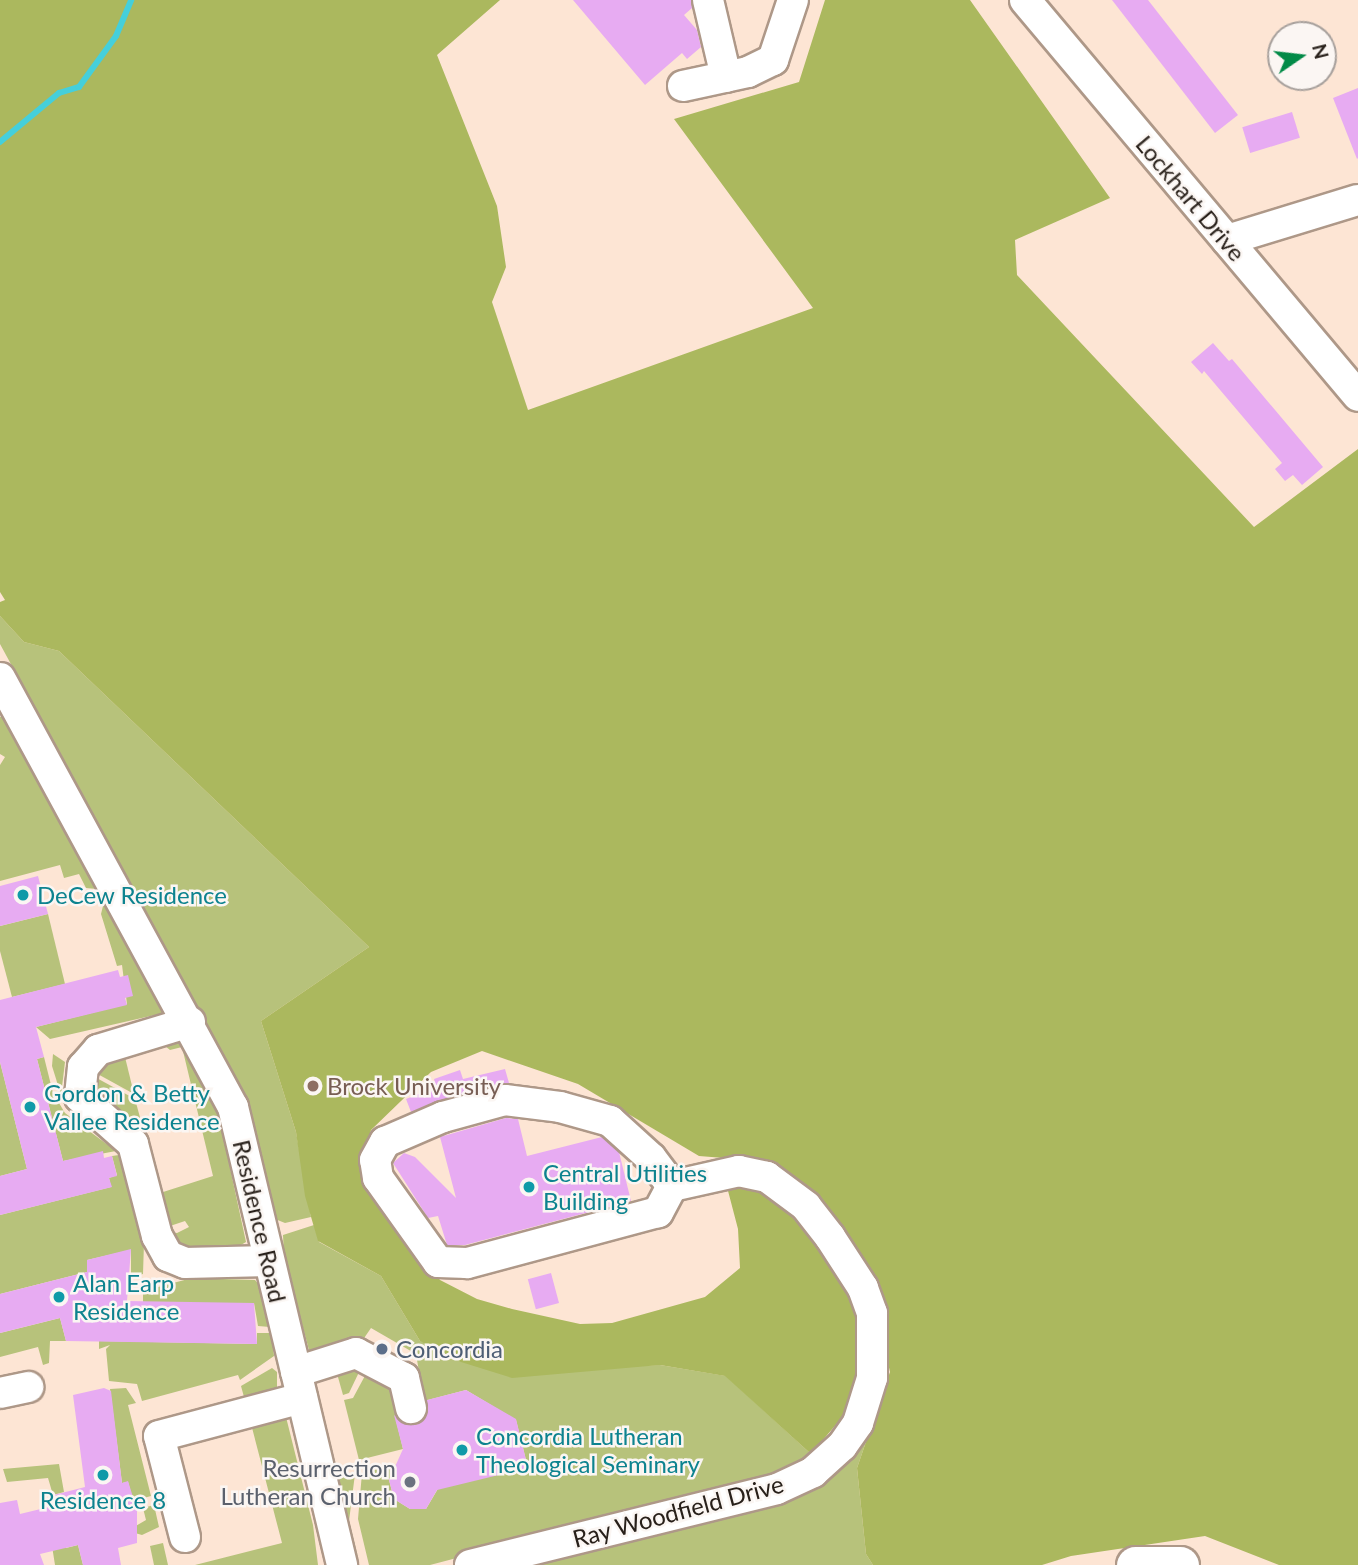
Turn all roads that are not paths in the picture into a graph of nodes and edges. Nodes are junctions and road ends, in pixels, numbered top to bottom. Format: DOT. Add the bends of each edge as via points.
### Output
graph roads {
  1 [pos="708,0"];
  2 [pos="793,0"];
  3 [pos="1025,0"];
  4 [pos="726,77"];
  5 [pos="683,86"];
  6 [pos="1358,200"];
  7 [pos="1227,240"];
  8 [pos="1358,396"];
  9 [pos="0,678"];
  10 [pos="190,1022"];
  11 [pos="672,1186"];
  12 [pos="269,1261"];
  13 [pos="299,1385"];
  14 [pos="411,1408"];
  15 [pos="185,1537"];
  16 [pos="342,1565"];
  17 [pos="470,1565"];
  18 [pos="1135,1565"];
  19 [pos="1180,1565"];
  1 -- 4 [label="street"];
  2 -- 4 [label="street" via="773,60"];
  3 -- 7 [label="street, Lockhart Drive"];
  4 -- 5 [label="street"];
  6 -- 7 [label="street"];
  7 -- 8 [label="street, Lockhart Drive"];
  9 -- 10 [label="street, Residence Road" via="106,894"];
  10 -- 12 [label="street, Residence Road" via="233,1107"];
  10 -- 12 [label="street" via="98,1050 83,1067 80,1097 133,1144 157,1236 168,1256 185,1263"];
  11 -- 11 [label="street" via="657,1212 467,1264 438,1262 378,1178 375,1160 385,1142 443,1117 505,1100 560,1107 610,1121 651,1158"];
  11 -- 17 [label="street, Ray Woodfield Drive" via="738,1171 766,1177 814,1216 863,1288 872,1313 873,1378 858,1423 842,1446 813,1472 777,1489"];
  12 -- 13 [label="street, Residence Road"];
  13 -- 14 [label="street" via="355,1353 404,1378"];
  13 -- 15 [label="street" via="159,1436"];
  13 -- 16 [label="street, Residence Road"];
  18 -- 19 [label="main road"];
}
